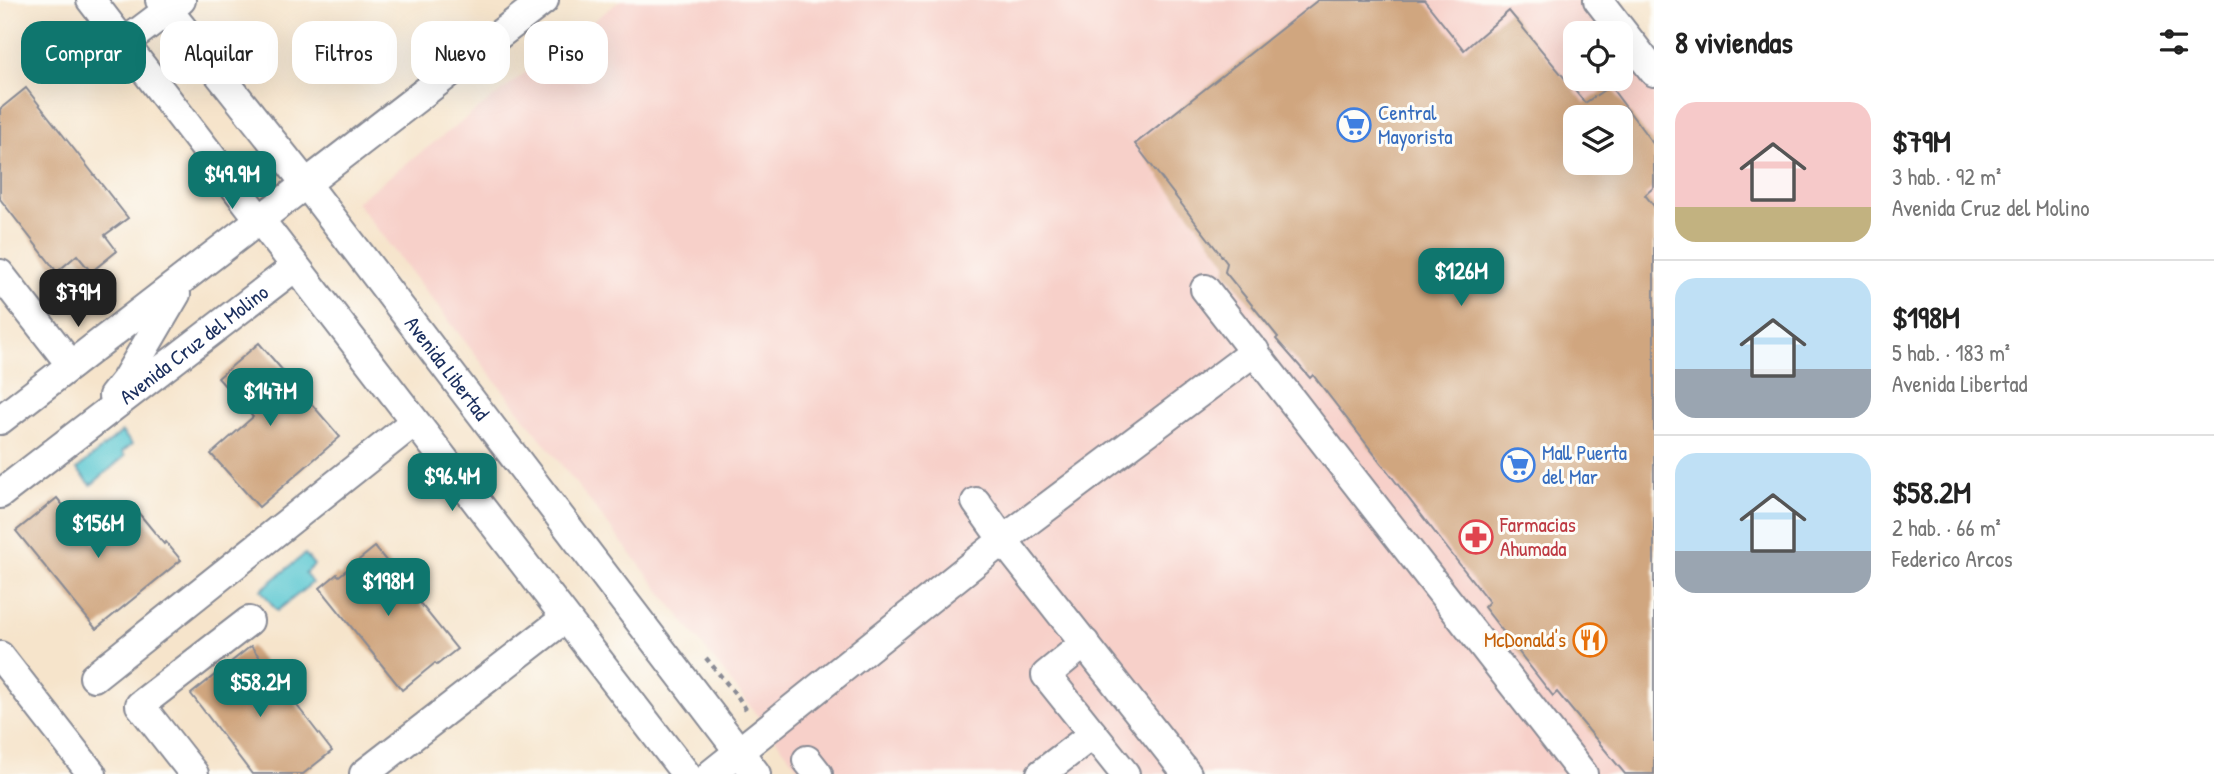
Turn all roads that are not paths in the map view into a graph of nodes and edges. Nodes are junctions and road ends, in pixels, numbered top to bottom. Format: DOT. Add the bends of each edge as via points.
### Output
graph roads {
  1 [pos="91,0"];
  2 [pos="544,0"];
  3 [pos="1598,0"];
  4 [pos="169,3"];
  5 [pos="107,21"];
  6 [pos="146,23"];
  7 [pos="146,72"];
  8 [pos="1654,72"];
  9 [pos="307,185"];
  10 [pos="259,220"];
  11 [pos="295,267"];
  12 [pos="0,274"];
  13 [pos="187,276"];
  14 [pos="1205,289"];
  15 [pos="1255,351"];
  16 [pos="71,365"];
  17 [pos="0,420"];
  18 [pos="92,422"];
  19 [pos="414,422"];
  20 [pos="0,494"];
  21 [pos="976,502"];
  22 [pos="1003,540"];
  23 [pos="564,619"];
  24 [pos="249,621"];
  25 [pos="1085,643"];
  26 [pos="0,656"];
  27 [pos="94,677"];
  28 [pos="1093,734"];
  29 [pos="739,752"];
  30 [pos="92,774"];
  31 [pos="194,774"];
  32 [pos="364,774"];
  33 [pos="686,774"];
  34 [pos="711,774"];
  35 [pos="756,774"];
  36 [pos="1041,774"];
  37 [pos="1125,774"];
  38 [pos="1187,774"];
  39 [pos="1583,774"];
  1 -- 5 [label="street"];
  2 -- 9 [label="street, Avenida Cruz del Molino"];
  3 -- 8 [label="street"];
  4 -- 6 [label="street"];
  4 -- 9 [label="street, Avenida Libertad"];
  7 -- 10 [label="street"];
  9 -- 10 [label="street, Avenida Cruz del Molino"];
  9 -- 29 [label="street, Avenida Libertad"];
  10 -- 11 [label="street"];
  10 -- 13 [label="street, Avenida Cruz del Molino"];
  11 -- 18 [label="street, Avenida Cruz del Molino"];
  11 -- 19 [label="street"];
  12 -- 16 [label="street"];
  13 -- 16 [label="street, Avenida Cruz del Molino"];
  13 -- 18 [label="street, Avenida Cruz del Molino" via="125,381"];
  14 -- 15 [label="street"];
  15 -- 22 [label="street"];
  15 -- 39 [label="street"];
  16 -- 17 [label="street, Avenida Cruz del Molino"];
  18 -- 20 [label="street, Avenida Cruz del Molino"];
  19 -- 23 [label="street"];
  19 -- 27 [label="street"];
  21 -- 22 [label="street"];
  22 -- 25 [label="street"];
  22 -- 29 [label="street"];
  23 -- 32 [label="street"];
  23 -- 33 [label="street"];
  24 -- 31 [label="street" via="140,705"];
  25 -- 28 [label="street" via="1046,674"];
  25 -- 38 [label="street"];
  26 -- 30 [label="street"];
  28 -- 36 [label="street"];
  28 -- 37 [label="street"];
  29 -- 34 [label="street"];
  29 -- 35 [label="street, Avenida Libertad"];
}
